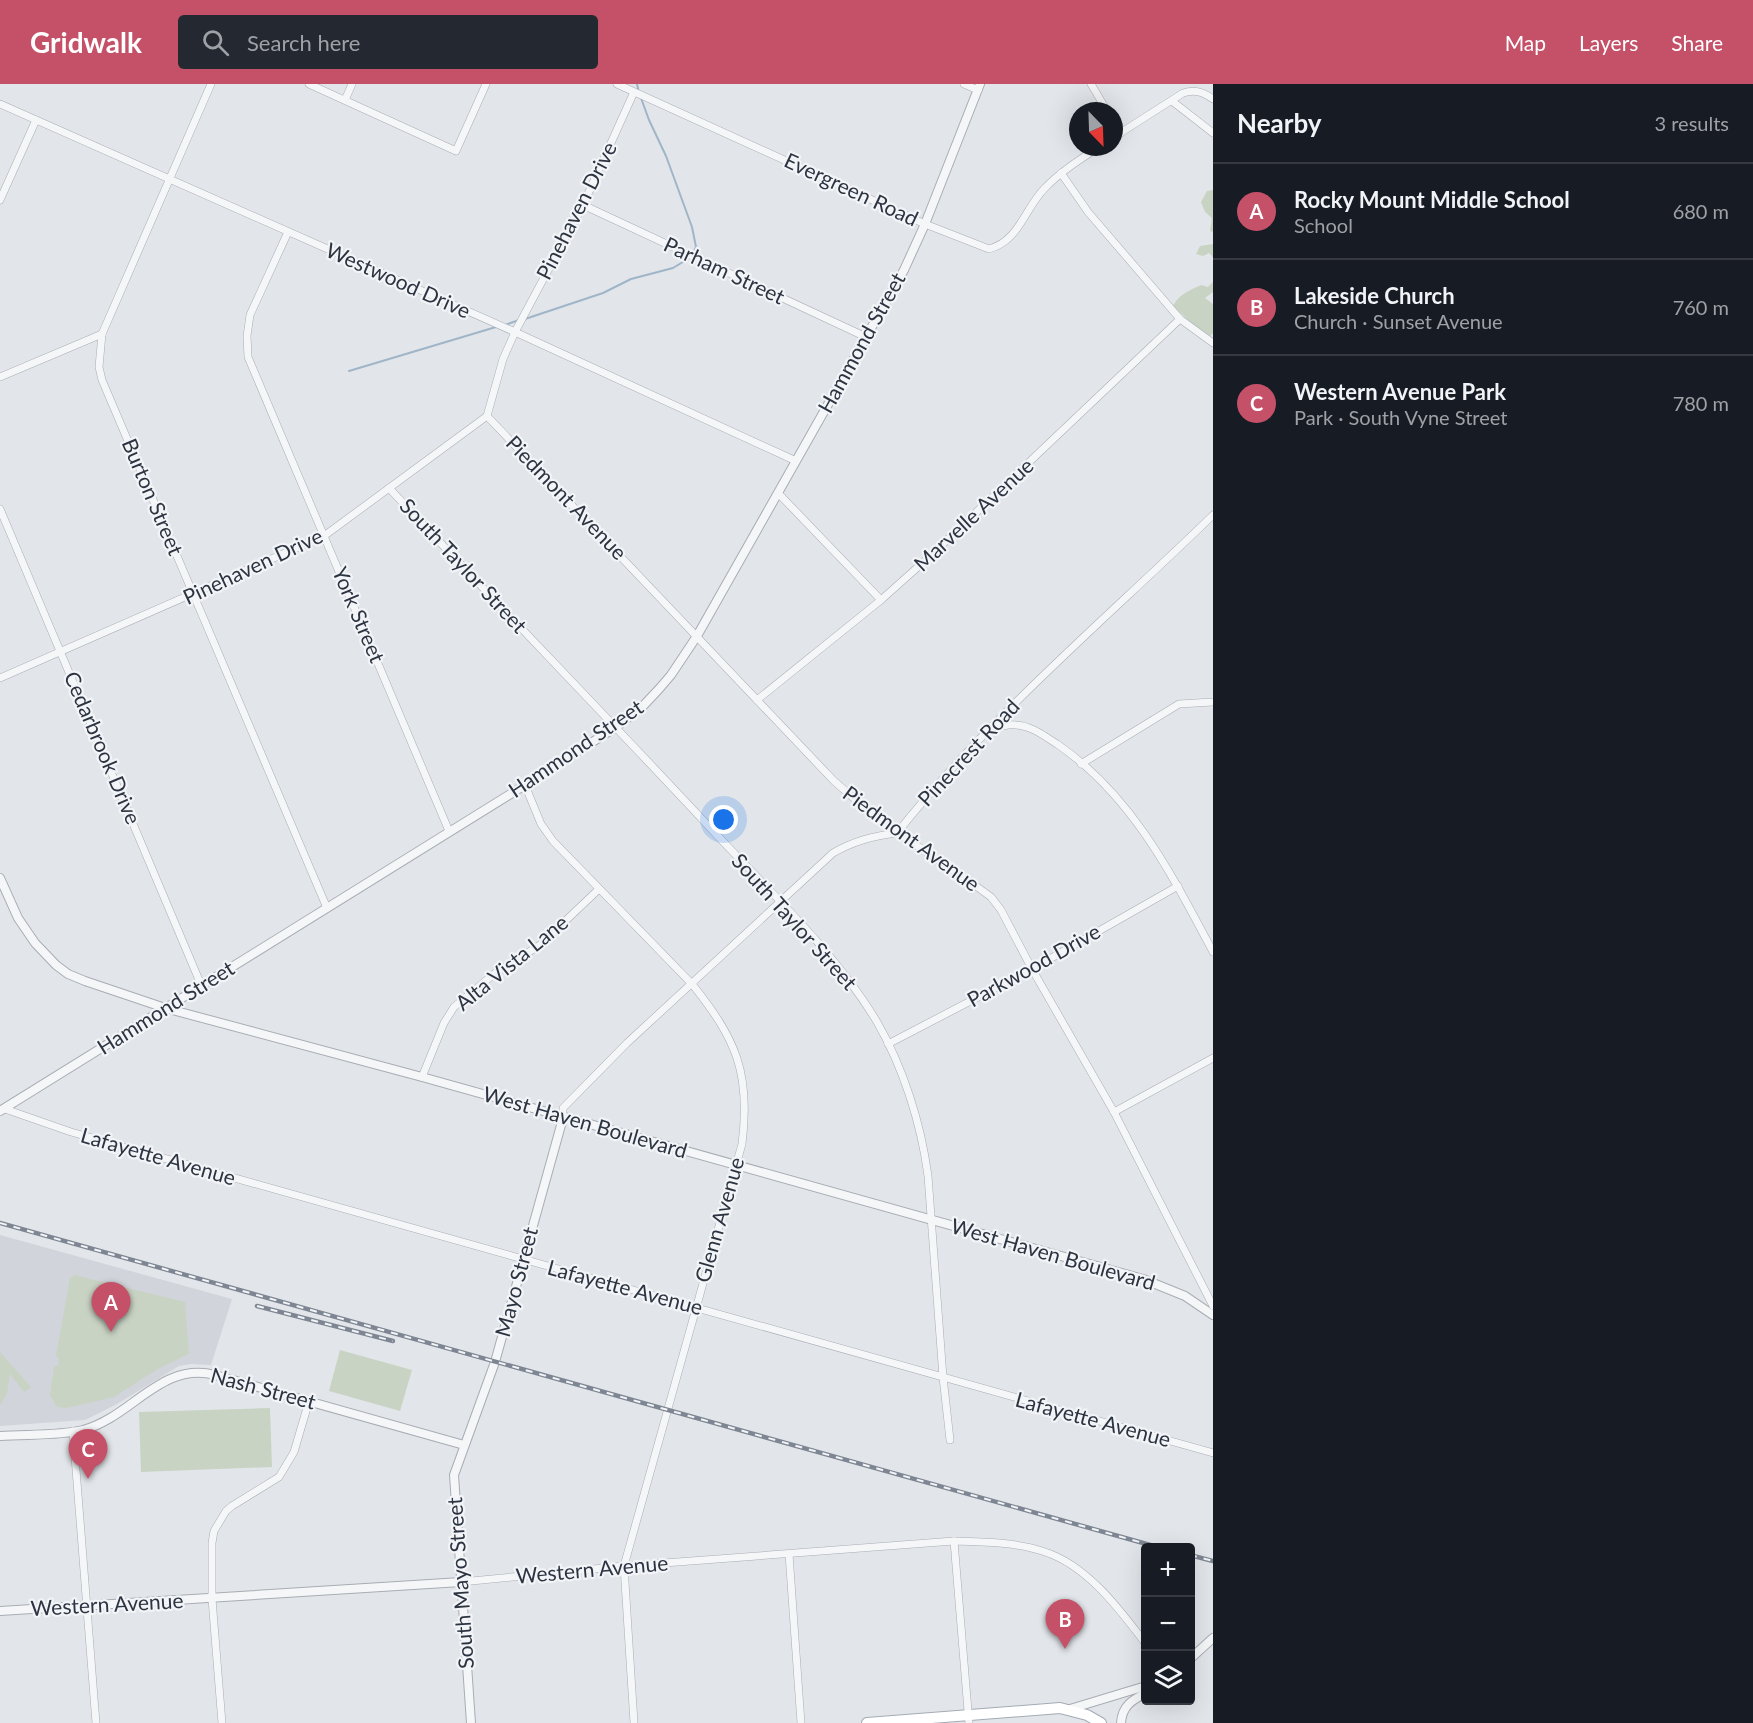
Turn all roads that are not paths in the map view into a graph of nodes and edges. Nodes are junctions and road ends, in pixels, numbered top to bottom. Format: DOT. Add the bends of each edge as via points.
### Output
graph roads {
  1 [pos="211,84"];
  2 [pos="309,84"];
  3 [pos="352,84"];
  4 [pos="486,84"];
  5 [pos="617,84"];
  6 [pos="964,84"];
  7 [pos="1091,84"];
  8 [pos="979,87"];
  9 [pos="634,92"];
  10 [pos="1213,99"];
  11 [pos="345,100"];
  12 [pos="1172,101"];
  13 [pos="1102,102"];
  14 [pos="0,104"];
  15 [pos="36,120"];
  16 [pos="1123,131"];
  17 [pos="1213,133"];
  18 [pos="1086,156"];
  19 [pos="1061,173"];
  20 [pos="171,179"];
  21 [pos="0,200"];
  22 [pos="583,205"];
  23 [pos="926,224"];
  24 [pos="288,232"];
  25 [pos="1180,319"];
  26 [pos="514,332"];
  27 [pos="102,334"];
  28 [pos="866,337"];
  29 [pos="1213,343"];
  30 [pos="0,377"];
  31 [pos="487,416"];
  32 [pos="796,461"];
  33 [pos="389,488"];
  34 [pos="778,493"];
  35 [pos="0,509"];
  36 [pos="1213,515"];
  37 [pos="324,536"];
  38 [pos="193,595"];
  39 [pos="881,600"];
  40 [pos="698,636"];
  41 [pos="61,652"];
  42 [pos="0,678"];
  43 [pos="757,700"];
  44 [pos="1213,702"];
  45 [pos="616,727"];
  46 [pos="987,731"];
  47 [pos="1081,764"];
  48 [pos="525,785"];
  49 [pos="449,831"];
  50 [pos="897,833"];
  51 [pos="0,878"];
  52 [pos="1178,886"];
  53 [pos="599,890"];
  54 [pos="779,902"];
  55 [pos="327,908"];
  56 [pos="1213,952"];
  57 [pos="1032,969"];
  58 [pos="692,984"];
  59 [pos="202,987"];
  60 [pos="165,1008"];
  61 [pos="888,1044"];
  62 [pos="1213,1058"];
  63 [pos="422,1077"];
  64 [pos="2,1110"];
  65 [pos="1114,1112"];
  66 [pos="563,1118"];
  67 [pos="736,1165"];
  68 [pos="931,1220"];
  69 [pos="523,1260"];
  70 [pos="1213,1306"];
  71 [pos="696,1308"];
  72 [pos="1213,1315"];
  73 [pos="943,1377"];
  74 [pos="309,1401"];
  75 [pos="73,1431"];
  76 [pos="0,1436"];
  77 [pos="951,1440"];
  78 [pos="464,1445"];
  79 [pos="1213,1453"];
  80 [pos="954,1540"];
  81 [pos="789,1554"];
  82 [pos="624,1566"];
  83 [pos="461,1582"];
  84 [pos="212,1599"];
  85 [pos="87,1606"];
  86 [pos="0,1611"];
  87 [pos="1141,1638"];
  88 [pos="1213,1638"];
  89 [pos="1195,1655"];
  90 [pos="1141,1688"];
  91 [pos="1141,1696"];
  92 [pos="1070,1709"];
  93 [pos="969,1719"];
  94 [pos="96,1723"];
  95 [pos="222,1723"];
  96 [pos="471,1723"];
  97 [pos="634,1723"];
  98 [pos="801,1723"];
  99 [pos="867,1723"];
  100 [pos="1101,1723"];
  101 [pos="1120,1723"];
  1 -- 20 [label="street, Burton Street"];
  2 -- 11 [label="street"];
  3 -- 11 [label="street"];
  4 -- 11 [label="street" via="456,151"];
  5 -- 9 [label="street, Evergreen Road"];
  6 -- 8 [label="street"];
  7 -- 13 [label="street"];
  8 -- 23 [label="street, Hammond Street"];
  9 -- 22 [label="street, Pinehaven Drive"];
  9 -- 23 [label="street, Evergreen Road"];
  10 -- 12 [label="street" via="1191,90"];
  12 -- 16 [label="street"];
  12 -- 17 [label="street"];
  14 -- 15 [label="street, Westwood Drive"];
  15 -- 20 [label="street, Westwood Drive"];
  15 -- 21 [label="street"];
  18 -- 19 [label="street, Evergreen Road"];
  19 -- 23 [label="street, Evergreen Road" via="1042,191 1015,234 1000,246 978,246"];
  19 -- 25 [label="street" via="1088,212"];
  20 -- 24 [label="street, Westwood Drive"];
  20 -- 27 [label="street, Burton Street"];
  22 -- 26 [label="street, Pinehaven Drive"];
  22 -- 28 [label="street, Parham Street"];
  23 -- 28 [label="street, Hammond Street"];
  24 -- 26 [label="street, Westwood Drive"];
  24 -- 37 [label="street, York Street" via="250,315 248,357"];
  25 -- 29 [label="street"];
  25 -- 39 [label="street, Marvelle Avenue"];
  26 -- 31 [label="street, Pinehaven Drive"];
  26 -- 32 [label="street, Westwood Drive"];
  27 -- 30 [label="street"];
  27 -- 38 [label="street, Burton Street" via="102,380"];
  28 -- 32 [label="street, Hammond Street"];
  31 -- 33 [label="street, Pinehaven Drive"];
  31 -- 40 [label="street, Piedmont Avenue"];
  32 -- 34 [label="street, Hammond Street"];
  33 -- 37 [label="street, Pinehaven Drive"];
  33 -- 45 [label="street, South Taylor Street"];
  34 -- 39 [label="street"];
  34 -- 40 [label="street, Hammond Street"];
  35 -- 41 [label="street, Cedarbrook Drive"];
  36 -- 46 [label="street, Pinecrest Road"];
  37 -- 38 [label="street, Pinehaven Drive"];
  37 -- 49 [label="street, York Street"];
  38 -- 41 [label="street, Pinehaven Drive"];
  38 -- 55 [label="street, Burton Street"];
  39 -- 43 [label="street, Marvelle Avenue"];
  40 -- 43 [label="street, Piedmont Avenue"];
  40 -- 45 [label="street, Hammond Street" via="659,689"];
  41 -- 42 [label="street, Pinehaven Drive"];
  41 -- 59 [label="street, Cedarbrook Drive"];
  43 -- 50 [label="street, Piedmont Avenue" via="859,805"];
  44 -- 47 [label="street" via="1179,704"];
  45 -- 48 [label="street, Hammond Street"];
  45 -- 54 [label="street, South Taylor Street"];
  46 -- 47 [label="street" via="1018,725 1034,729"];
  46 -- 50 [label="street, Pinecrest Road"];
  47 -- 52 [label="street" via="1135,819"];
  48 -- 49 [label="street, Hammond Street"];
  48 -- 53 [label="street, Glenn Avenue" via="541,824"];
  49 -- 55 [label="street, Hammond Street"];
  50 -- 54 [label="street" via="865,838 833,853"];
  50 -- 57 [label="street, Piedmont Avenue" via="990,897"];
  51 -- 60 [label="street, West Haven Boulevard" via="26,930 56,965 68,974"];
  52 -- 56 [label="street"];
  52 -- 57 [label="street, Parkwood Drive"];
  53 -- 58 [label="street, Glenn Avenue"];
  53 -- 63 [label="street, Alta Vista Lane" via="540,945 488,978 454,1007"];
  54 -- 58 [label="street"];
  54 -- 61 [label="street, South Taylor Street" via="843,972"];
  55 -- 59 [label="street, Hammond Street"];
  57 -- 61 [label="street, Parkwood Drive"];
  57 -- 65 [label="street, Piedmont Avenue"];
  58 -- 66 [label="street" via="562,1108"];
  58 -- 67 [label="street, Glenn Avenue" via="722,1026 741,1071 745,1110"];
  59 -- 60 [label="street, Hammond Street"];
  60 -- 63 [label="street, West Haven Boulevard"];
  60 -- 64 [label="street, Hammond Street"];
  61 -- 68 [label="street, South Taylor Street" via="924,1147"];
  62 -- 65 [label="street"];
  63 -- 66 [label="street, West Haven Boulevard"];
  64 -- 69 [label="street, Lafayette Avenue"];
  65 -- 70 [label="street, Piedmont Avenue"];
  66 -- 67 [label="street, West Haven Boulevard"];
  66 -- 69 [label="street, Mayo Street"];
  67 -- 68 [label="street, West Haven Boulevard"];
  67 -- 71 [label="street, Glenn Avenue"];
  68 -- 72 [label="street, West Haven Boulevard" via="1143,1279 1185,1296"];
  68 -- 73 [label="street, South Taylor Street"];
  69 -- 71 [label="street, Lafayette Avenue"];
  69 -- 78 [label="street, Mayo Street" via="495,1362"];
  71 -- 73 [label="street, Lafayette Avenue"];
  71 -- 82 [label="street, Glenn Avenue"];
  73 -- 77 [label="street, South Taylor Street"];
  73 -- 79 [label="street, Lafayette Avenue"];
  74 -- 75 [label="street, Nash Street" via="206,1373 187,1372 96,1425"];
  74 -- 78 [label="street, Nash Street"];
  74 -- 84 [label="street" via="294,1452 279,1477 232,1506 214,1531"];
  75 -- 76 [label="street, Nash Street"];
  75 -- 85 [label="street"];
  78 -- 83 [label="street, South Mayo Street" via="454,1474"];
  80 -- 81 [label="street, Western Avenue"];
  80 -- 87 [label="street, Western Avenue" via="1025,1547 1062,1559 1092,1581"];
  80 -- 93 [label="street"];
  81 -- 82 [label="street, Western Avenue"];
  81 -- 98 [label="street"];
  82 -- 83 [label="street, Western Avenue"];
  82 -- 97 [label="street, Glenn Avenue"];
  83 -- 84 [label="street, Western Avenue"];
  83 -- 96 [label="street, South Mayo Street"];
  84 -- 85 [label="street, Western Avenue"];
  84 -- 95 [label="street"];
  85 -- 86 [label="street, Western Avenue"];
  85 -- 94 [label="street"];
  88 -- 89 [label="street"];
  90 -- 92 [label="street"];
  91 -- 101 [label="street" via="1130,1702"];
  92 -- 93 [label="main road"];
  92 -- 100 [label="main road"];
  93 -- 99 [label="main road"];
}
